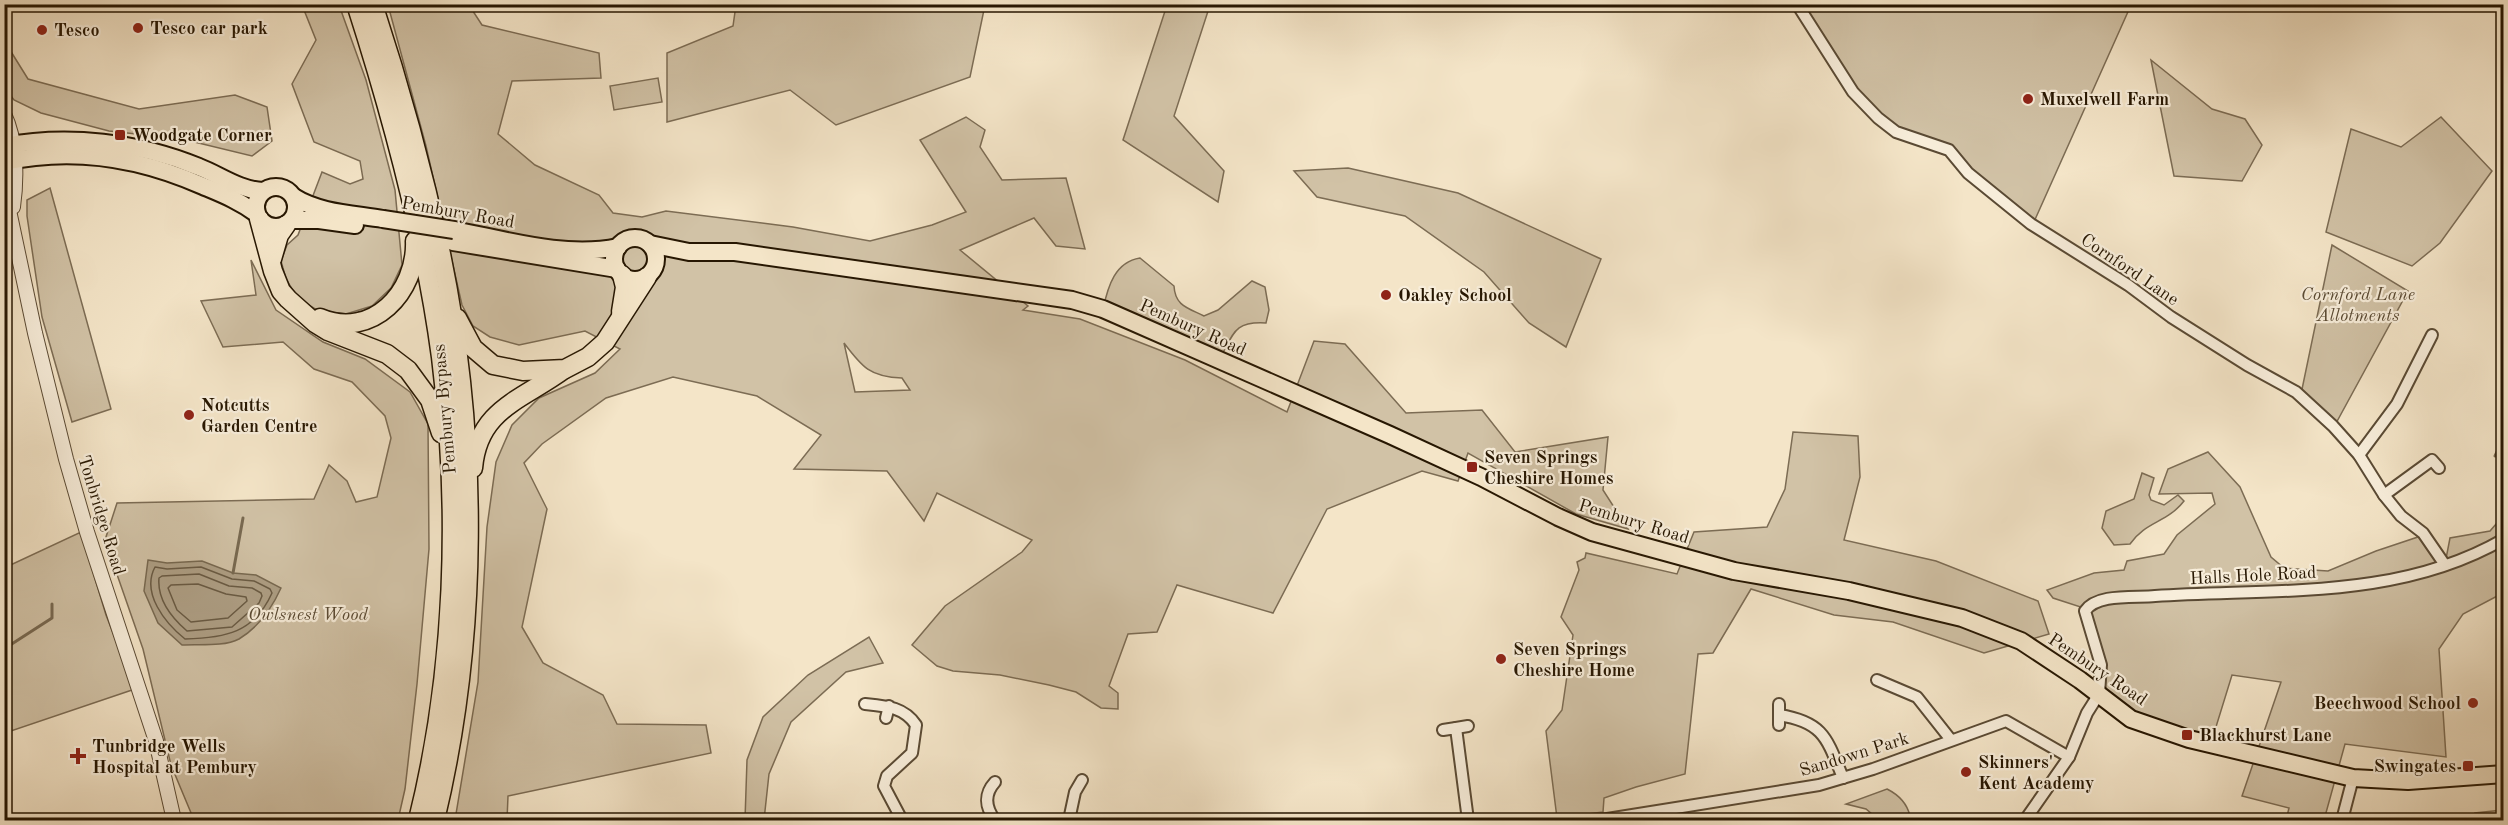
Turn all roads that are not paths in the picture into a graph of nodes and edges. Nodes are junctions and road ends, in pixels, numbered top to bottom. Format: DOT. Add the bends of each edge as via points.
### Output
graph roads {
  1 [pos="356,4"];
  2 [pos="373,4"];
  3 [pos="1797,4"];
  4 [pos="4,114"];
  5 [pos="9,153"];
  6 [pos="4,187"];
  7 [pos="263,191"];
  8 [pos="294,196"];
  9 [pos="413,210"];
  10 [pos="12,215"];
  11 [pos="258,216"];
  12 [pos="289,223"];
  13 [pos="383,224"];
  14 [pos="454,236"];
  15 [pos="650,244"];
  16 [pos="618,247"];
  17 [pos="689,252"];
  18 [pos="272,259"];
  19 [pos="619,272"];
  20 [pos="651,272"];
  21 [pos="448,301"];
  22 [pos="304,314"];
  23 [pos="620,320"];
  24 [pos="2432,335"];
  25 [pos="565,369"];
  26 [pos="2359,455"];
  27 [pos="450,463"];
  28 [pos="2439,468"];
  29 [pos="467,495"];
  30 [pos="2385,495"];
  31 [pos="2504,539"];
  32 [pos="2445,565"];
  33 [pos="1877,680"];
  34 [pos="2099,694"];
  35 [pos="865,704"];
  36 [pos="889,706"];
  37 [pos="1779,715"];
  38 [pos="886,718"];
  39 [pos="1468,726"];
  40 [pos="1456,728"];
  41 [pos="1443,730"];
  42 [pos="1951,740"];
  43 [pos="2069,757"];
  44 [pos="2504,774"];
  45 [pos="1843,778"];
  46 [pos="2354,778"];
  47 [pos="1082,780"];
  48 [pos="995,782"];
  49 [pos="174,820"];
  50 [pos="418,820"];
  51 [pos="435,820"];
  52 [pos="903,820"];
  53 [pos="995,820"];
  54 [pos="1069,820"];
  55 [pos="1468,820"];
  56 [pos="1601,820"];
  57 [pos="2025,820"];
  58 [pos="2342,820"];
  1 -- 9 [label="highway, Pembury Bypass"];
  2 -- 21 [label="highway, Pembury Bypass" via="411,132"];
  3 -- 26 [label="street, Cornford Lane" via="1853,92 1878,118 1896,132 1949,150 1968,173 2031,225 2247,365 2296,392"];
  4 -- 5 [label="street, Tonbridge Road"];
  5 -- 7 [label="main road" via="72,141 116,144 199,166 244,188"];
  5 -- 10 [label="street, Tonbridge Road" via="16,184"];
  5 -- 11 [label="main road" via="129,160 191,180 237,201"];
  6 -- 10 [label="street, Tonbridge Road"];
  7 -- 8 [label="main road" via="274,186"];
  7 -- 11 [label="main road" via="256,201"];
  8 -- 12 [label="main road" via="297,209"];
  8 -- 13 [label="main road, Pembury Road" via="304,203"];
  9 -- 22 [label="highway" via="415,250 411,276 391,304 374,317 356,323 330,322"];
  9 -- 27 [label="highway, Pembury Bypass" via="440,355"];
  10 -- 49 [label="street, Tonbridge Road" via="33,324 66,459 156,741"];
  11 -- 12 [label="main road" via="272,227"];
  11 -- 18 [label="highway"];
  12 -- 13 [label="main road, Pembury Road" via="319,220"];
  12 -- 18 [label="highway" via="279,235"];
  13 -- 14 [label="main road, Pembury Road"];
  14 -- 16 [label="main road, Pembury Road" via="587,251"];
  14 -- 19 [label="main road, Pembury Road"];
  15 -- 16 [label="main road" via="637,238"];
  15 -- 17 [label="main road, Pembury Road"];
  15 -- 20 [label="main road" via="656,255"];
  16 -- 19 [label="main road" via="614,258"];
  17 -- 20 [label="main road, Pembury Road"];
  17 -- 34 [label="main road, Pembury Road" via="735,252 1087,303 1390,435 1592,532 1734,571 1849,591 1962,618 2021,641"];
  18 -- 22 [label="highway" via="281,291"];
  19 -- 20 [label="main road" via="634,280"];
  19 -- 23 [label="highway" via="625,287"];
  20 -- 23 [label="highway"];
  21 -- 25 [label="highway" via="473,348 493,365 523,371"];
  21 -- 29 [label="highway, Pembury Bypass" via="462,402"];
  22 -- 27 [label="highway" via="328,331 387,354 408,370 430,400"];
  23 -- 25 [label="highway" via="596,350"];
  24 -- 26 [label="street" via="2397,405"];
  25 -- 29 [label="highway" via="506,405 490,421 474,453"];
  26 -- 30 [label="street, Cornford Lane"];
  27 -- 50 [label="highway, Pembury Bypass" via="447,626 433,742"];
  28 -- 30 [label="street" via="2432,460"];
  29 -- 51 [label="highway, Pembury Bypass" via="467,570 459,674"];
  30 -- 32 [label="street, Cornford Lane" via="2401,516 2423,533"];
  31 -- 32 [label="street, Halls Hole Road"];
  32 -- 34 [label="street, Halls Hole Road" via="2381,583 2096,602 2085,611 2101,665"];
  33 -- 42 [label="street" via="1917,697"];
  34 -- 43 [label="street" via="2086,713"];
  34 -- 46 [label="main road, Pembury Road" via="2131,718 2189,739"];
  35 -- 36 [label="street"];
  36 -- 38 [label="street"];
  36 -- 52 [label="street" via="908,713 916,725 912,753 887,776 884,786"];
  37 -- 45 [label="street" via="1797,718 1820,732"];
  39 -- 40 [label="street"];
  40 -- 41 [label="street"];
  40 -- 55 [label="street"];
  42 -- 43 [label="street, Sandown Park" via="2006,721"];
  42 -- 45 [label="street, Sandown Park"];
  43 -- 57 [label="street"];
  44 -- 46 [label="main road, Pembury Road" via="2408,781"];
  45 -- 56 [label="street, Sandown Park"];
  46 -- 58 [label="street"];
  47 -- 54 [label="street"];
  48 -- 53 [label="street" via="988,789 987,802"];
}
